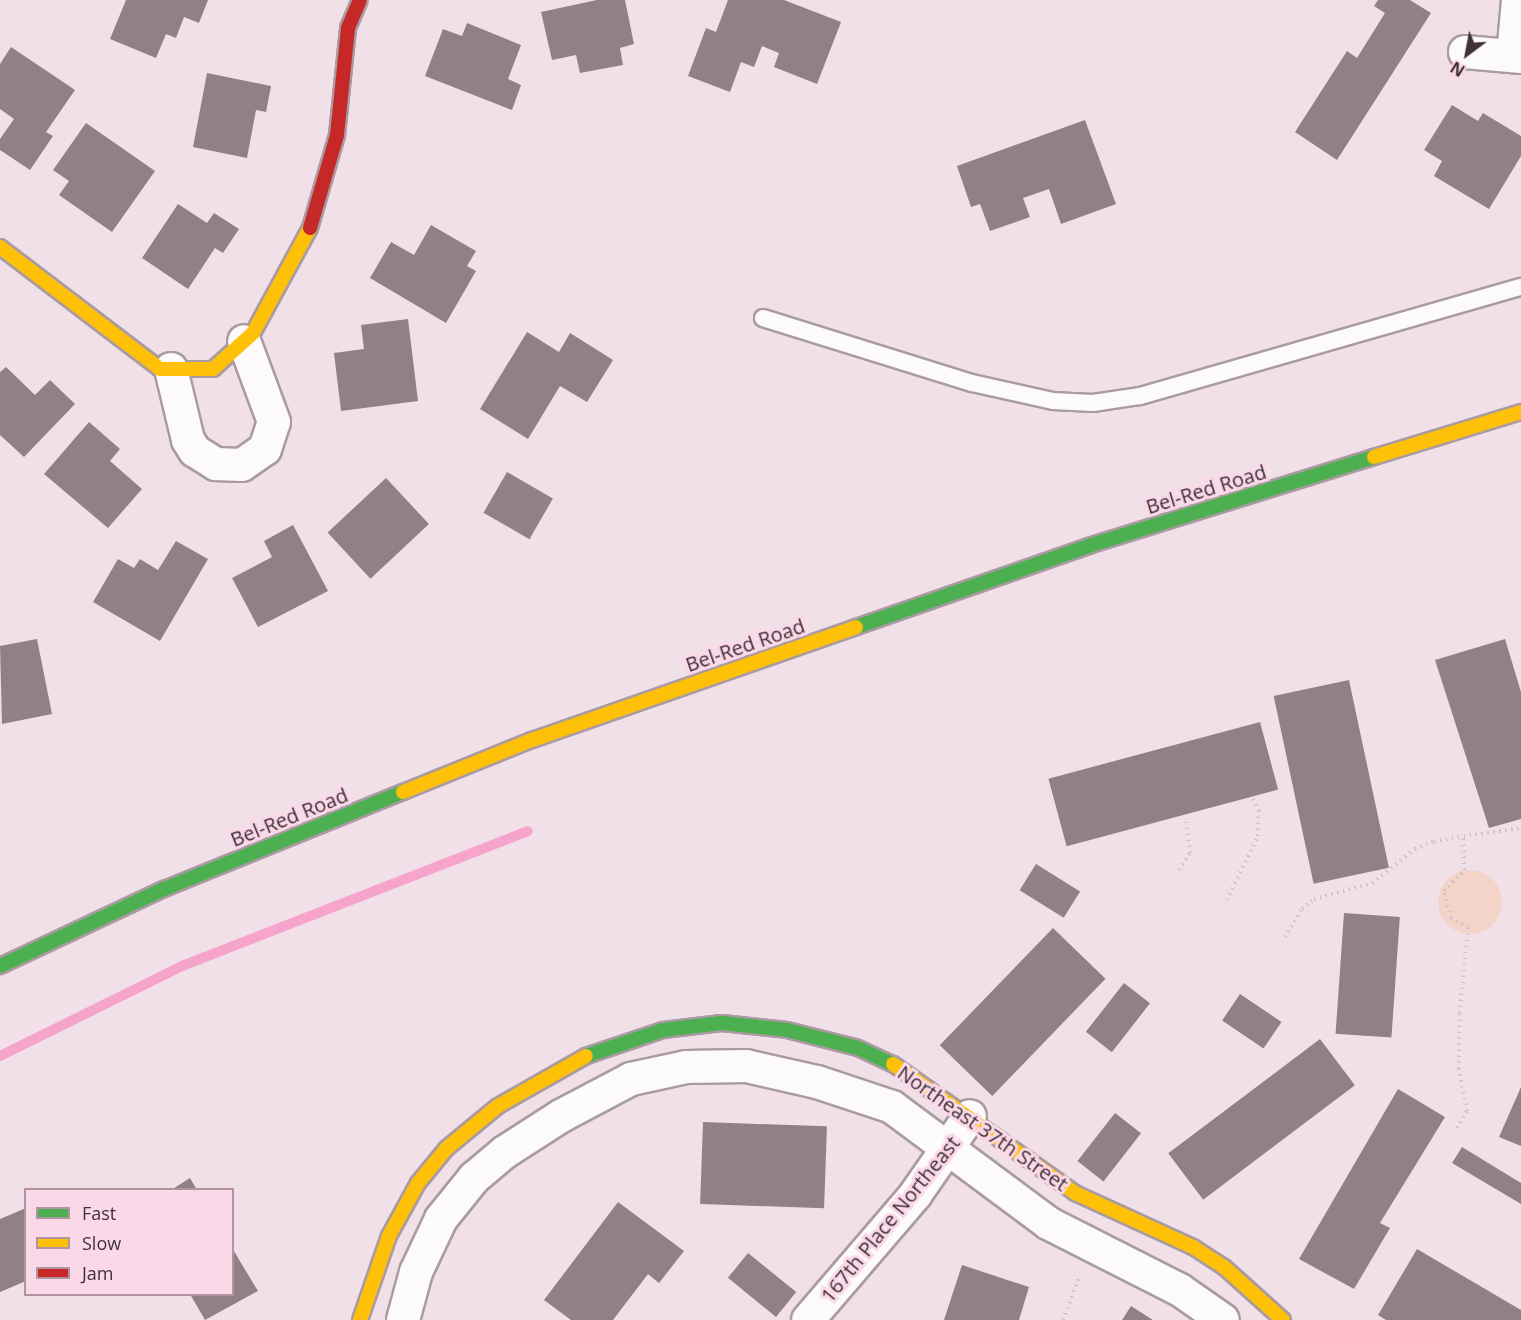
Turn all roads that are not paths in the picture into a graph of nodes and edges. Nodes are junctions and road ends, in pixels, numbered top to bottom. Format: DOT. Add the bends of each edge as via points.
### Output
graph roads {
  1 [pos="360,0"];
  2 [pos="1518,0"];
  3 [pos="1465,52"];
  4 [pos="1517,57"];
  5 [pos="0,247"];
  6 [pos="1521,287"];
  7 [pos="763,318"];
  8 [pos="244,341"];
  9 [pos="171,369"];
  10 [pos="1521,412"];
  11 [pos="0,966"];
  12 [pos="970,1116"];
  13 [pos="949,1150"];
  14 [pos="1040,1163"];
  15 [pos="1011,1196"];
  16 [pos="360,1320"];
  17 [pos="403,1320"];
  18 [pos="808,1320"];
  19 [pos="1223,1320"];
  20 [pos="1283,1320"];
  1 -- 8 [label="street" via="348,28 337,135 307,240"];
  2 -- 4 [label="street"];
  3 -- 4 [label="street"];
  5 -- 9 [label="street" via="160,369"];
  6 -- 7 [label="lane" via="1140,396 1093,402 1053,400 972,383"];
  8 -- 9 [label="street" via="213,369"];
  8 -- 9 [label="street" via="274,422 265,449 242,465 216,464 195,451 188,440"];
  10 -- 11 [label="street, Bel-Red Road" via="1088,546 532,740 164,889"];
  12 -- 13 [label="street, 167th Place Northeast"];
  12 -- 14 [label="street, Northeast 37th Street"];
  12 -- 16 [label="street, Northeast 37th Street" via="910,1073 858,1048 787,1030 722,1023 663,1030 599,1049 514,1095 447,1148 418,1183 389,1236"];
  13 -- 15 [label="street, Northeast 37th Street"];
  13 -- 17 [label="street, Northeast 37th Street" via="892,1107 756,1068 686,1067 631,1079 561,1116 474,1178 441,1219 416,1272"];
  13 -- 18 [label="street, 167th Place Northeast"];
  14 -- 15 [label="street"];
  14 -- 20 [label="street, Northeast 37th Street" via="1076,1193 1193,1247 1224,1267"];
  15 -- 19 [label="street, Northeast 37th Street" via="1047,1223 1180,1290"];
}
